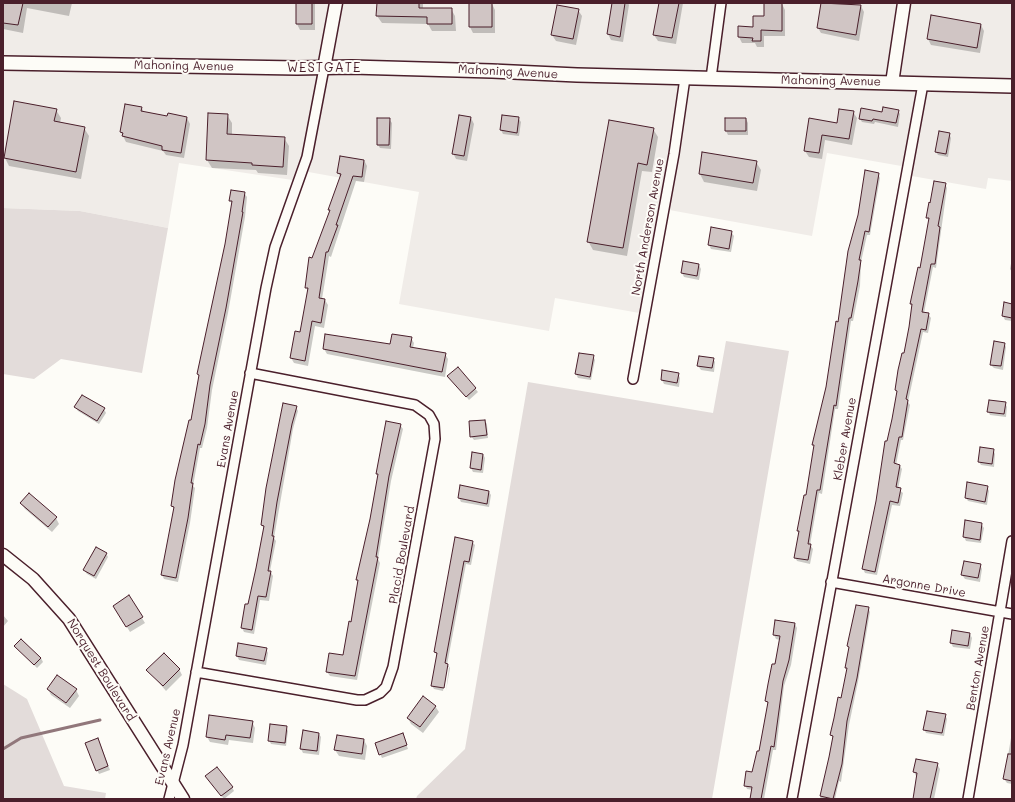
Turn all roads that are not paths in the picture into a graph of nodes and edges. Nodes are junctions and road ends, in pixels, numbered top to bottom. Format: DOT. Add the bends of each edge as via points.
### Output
graph roads {
  1 [pos="336,3"];
  2 [pos="721,3"];
  3 [pos="904,3"];
  4 [pos="3,63"];
  5 [pos="324,68"];
  6 [pos="685,78"];
  7 [pos="711,78"];
  8 [pos="892,83"];
  9 [pos="923,84"];
  10 [pos="1012,86"];
  11 [pos="250,373"];
  12 [pos="633,379"];
  13 [pos="1012,541"];
  14 [pos="3,555"];
  15 [pos="831,582"];
  16 [pos="1000,612"];
  17 [pos="1012,614"];
  18 [pos="196,672"];
  19 [pos="173,784"];
  20 [pos="169,799"];
  21 [pos="183,799"];
  22 [pos="792,799"];
  23 [pos="968,799"];
  1 -- 5 [label="street"];
  2 -- 7 [label="street"];
  3 -- 8 [label="street"];
  4 -- 5 [label="main road, Mahoning Avenue"];
  5 -- 6 [label="main road, Mahoning Avenue" via="485,70"];
  5 -- 11 [label="street, Evans Avenue" via="307,157 275,247"];
  6 -- 7 [label="main road, Mahoning Avenue"];
  6 -- 12 [label="street, North Anderson Avenue" via="674,154"];
  7 -- 8 [label="main road, Mahoning Avenue"];
  8 -- 9 [label="main road, Mahoning Avenue"];
  9 -- 10 [label="main road, Mahoning Avenue"];
  9 -- 15 [label="street, Kleber Avenue"];
  11 -- 18 [label="street, Evans Avenue"];
  11 -- 18 [label="street, Placid Boulevard" via="415,405 429,415 434,424 435,439 393,667 386,687 380,693 370,699 357,700"];
  13 -- 16 [label="street, Benton Avenue"];
  14 -- 19 [label="street, Norquest Boulevard" via="33,579 69,619"];
  15 -- 16 [label="street, Argonne Drive"];
  15 -- 22 [label="street, Kleber Avenue"];
  16 -- 17 [label="street, Argonne Drive"];
  16 -- 23 [label="street, Benton Avenue"];
  18 -- 19 [label="street, Evans Avenue"];
  19 -- 20 [label="street, Evans Avenue"];
  19 -- 21 [label="street, Norquest Boulevard"];
}
